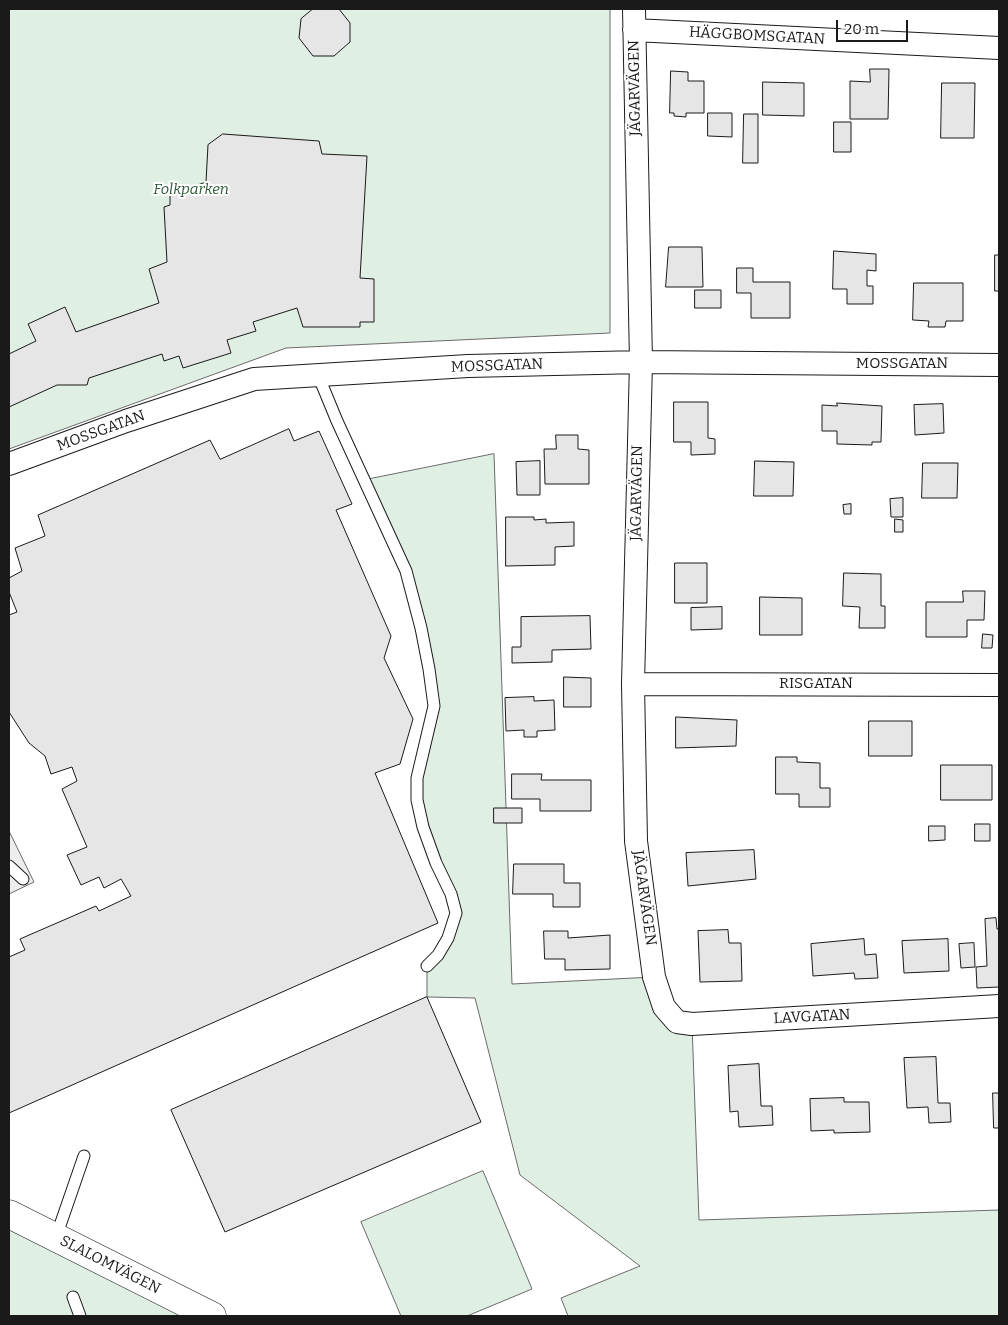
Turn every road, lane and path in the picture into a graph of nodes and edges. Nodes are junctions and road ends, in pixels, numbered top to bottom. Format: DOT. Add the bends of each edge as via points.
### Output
graph roads {
  1 [pos="634,19"];
  2 [pos="999,48"];
  3 [pos="641,362"];
  4 [pos="999,365"];
  5 [pos="318,375"];
  6 [pos="9,464"];
  7 [pos="633,684"];
  8 [pos="999,685"];
  9 [pos="9,866"];
  10 [pos="24,879"];
  11 [pos="427,966"];
  12 [pos="654,976"];
  13 [pos="999,1006"];
  14 [pos="84,1156"];
  15 [pos="9,1214"];
  16 [pos="55,1238"];
  17 [pos="73,1297"];
  18 [pos="80,1316"];
  19 [pos="212,1316"];
  1 -- 2 [label="street, HÄGGBOMSGATAN"];
  1 -- 3 [label="street, JÄGARVÄGEN"];
  3 -- 4 [label="street, MOSSGATAN"];
  3 -- 5 [label="street, MOSSGATAN" via="468,366"];
  3 -- 7 [label="street, JÄGARVÄGEN"];
  5 -- 6 [label="street, MOSSGATAN" via="254,379"];
  5 -- 11 [label="lane" via="406,571 430,669 434,706 417,778 417,800 423,827 456,913 448,938"];
  7 -- 8 [label="street, RISGATAN"];
  7 -- 12 [label="street, JÄGARVÄGEN" via="636,841"];
  9 -- 10 [label="lane"];
  12 -- 13 [label="street, LAVGATAN" via="664,1007 677,1022 692,1024"];
  14 -- 16 [label="lane"];
  15 -- 16 [label="street, SLALOMVÄGEN"];
  16 -- 19 [label="street, SLALOMVÄGEN"];
  17 -- 18 [label="lane"];
}
